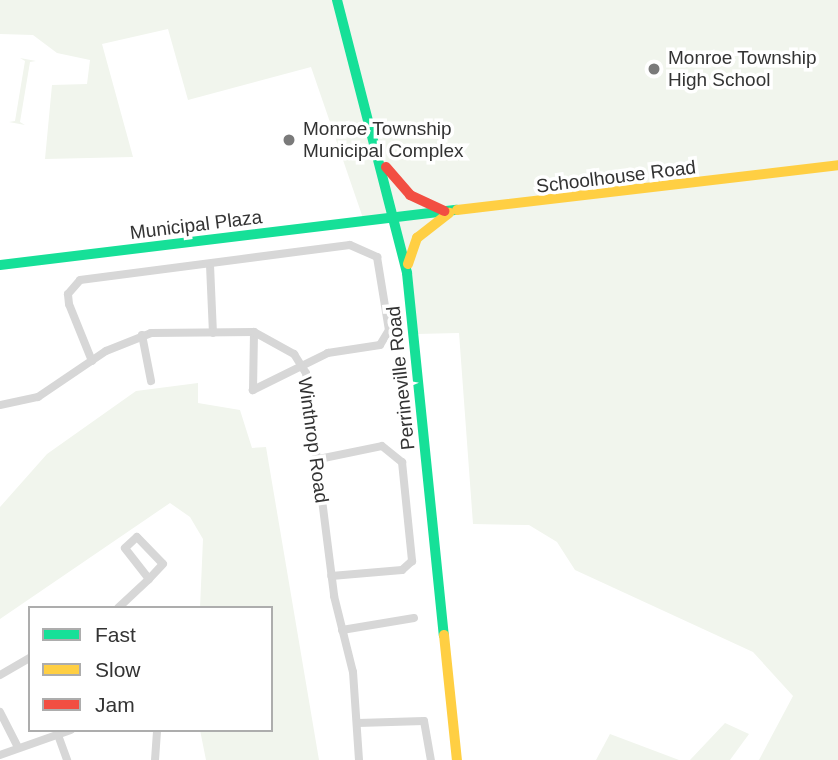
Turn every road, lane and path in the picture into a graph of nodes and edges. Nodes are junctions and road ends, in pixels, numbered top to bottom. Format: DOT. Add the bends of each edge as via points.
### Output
graph roads {
  1 [pos="337,0"];
  2 [pos="382,161"];
  3 [pos="838,165"];
  4 [pos="450,213"];
  5 [pos="397,218"];
  6 [pos="0,265"];
  7 [pos="209,265"];
  8 [pos="407,273"];
  9 [pos="212,332"];
  10 [pos="254,332"];
  11 [pos="142,335"];
  12 [pos="92,361"];
  13 [pos="301,364"];
  14 [pos="151,381"];
  15 [pos="0,405"];
  16 [pos="314,460"];
  17 [pos="331,576"];
  18 [pos="149,579"];
  19 [pos="120,606"];
  20 [pos="414,618"];
  21 [pos="342,630"];
  22 [pos="28,659"];
  23 [pos="0,675"];
  24 [pos="0,712"];
  25 [pos="358,723"];
  26 [pos="66,732"];
  27 [pos="156,732"];
  28 [pos="58,735"];
  29 [pos="17,746"];
  30 [pos="0,755"];
  31 [pos="67,760"];
  32 [pos="155,760"];
  33 [pos="359,760"];
  34 [pos="431,760"];
  35 [pos="457,760"];
  1 -- 2 [label="street, Perrineville Road"];
  2 -- 4 [label="street" via="410,195"];
  2 -- 5 [label="street, Perrineville Road"];
  3 -- 4 [label="street, Schoolhouse Road"];
  4 -- 5 [label="street, Schoolhouse Road"];
  4 -- 8 [label="street" via="416,239"];
  5 -- 6 [label="street, Municipal Plaza"];
  5 -- 8 [label="street, Perrineville Road"];
  7 -- 9 [label="street"];
  7 -- 12 [label="street" via="74,283 69,304"];
  7 -- 13 [label="street" via="351,245 372,250 388,323 384,341"];
  8 -- 35 [label="street, Perrineville Road"];
  9 -- 10 [label="street, Winthrop Road"];
  9 -- 11 [label="street, Winthrop Road"];
  10 -- 13 [label="street, Winthrop Road" via="277,340"];
  10 -- 13 [label="street" via="251,389"];
  11 -- 12 [label="street, Winthrop Road"];
  11 -- 14 [label="street"];
  12 -- 15 [label="street, Winthrop Road" via="49,392"];
  13 -- 16 [label="street, Winthrop Road"];
  16 -- 17 [label="street, Winthrop Road"];
  16 -- 17 [label="street" via="382,446 402,462 412,561 402,570"];
  17 -- 21 [label="street, Winthrop Road"];
  18 -- 18 [label="street" via="163,564 137,537 125,548"];
  18 -- 19 [label="street"];
  20 -- 21 [label="street"];
  21 -- 25 [label="street, Winthrop Road"];
  22 -- 23 [label="street"];
  24 -- 29 [label="street"];
  25 -- 33 [label="street, Winthrop Road"];
  25 -- 34 [label="street" via="424,721"];
  26 -- 28 [label="street"];
  27 -- 32 [label="street"];
  28 -- 29 [label="street"];
  28 -- 31 [label="street"];
  29 -- 30 [label="street"];
}
